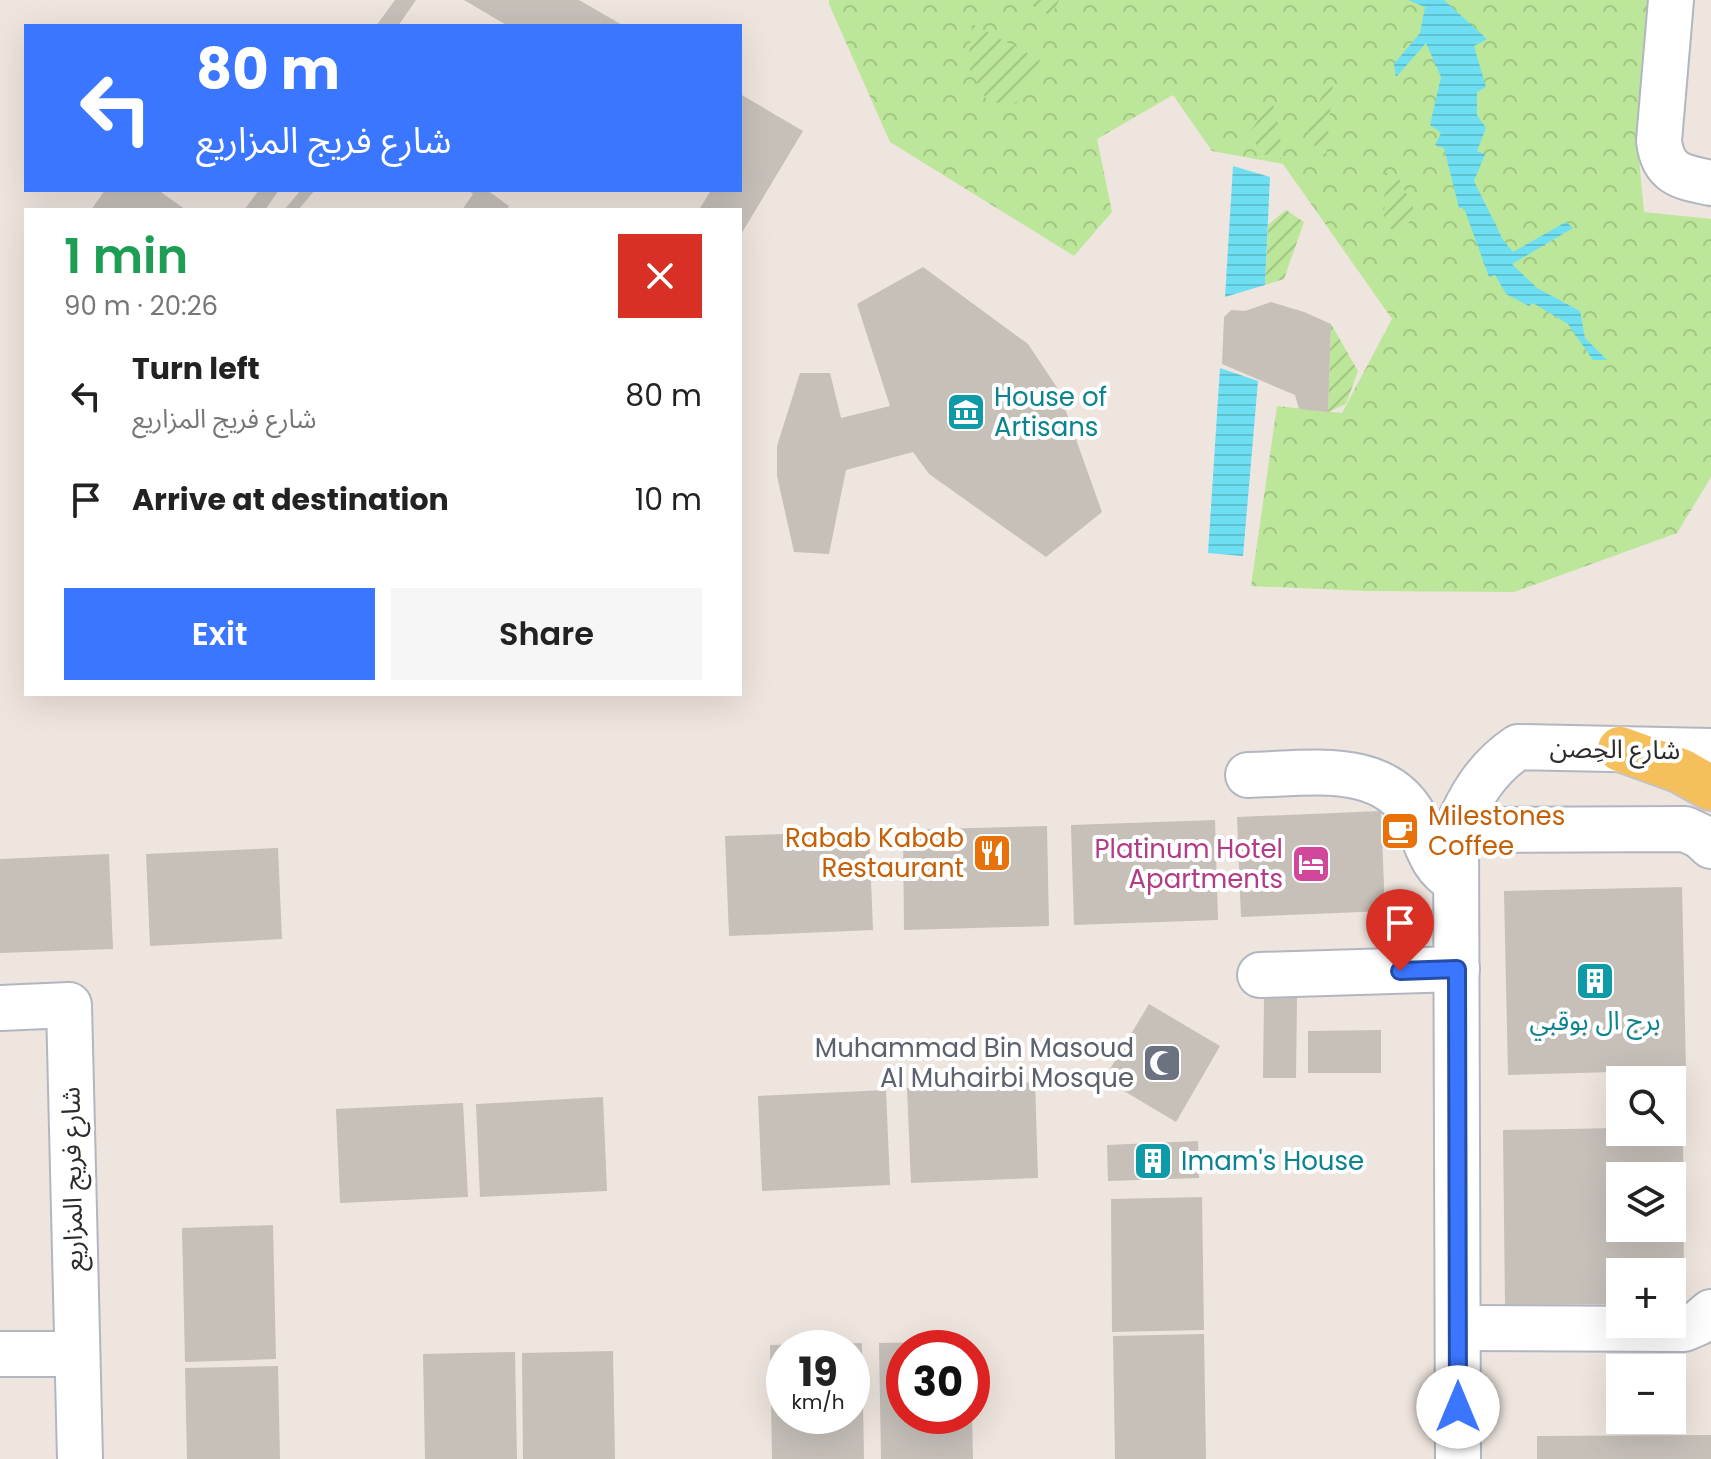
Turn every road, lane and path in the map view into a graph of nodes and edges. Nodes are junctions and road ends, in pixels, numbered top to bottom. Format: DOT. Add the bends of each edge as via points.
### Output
graph roads {
  1 [pos="1671,0"];
  2 [pos="1711,183"];
  3 [pos="1620,749"];
  4 [pos="1711,751"];
  5 [pos="1248,775"];
  6 [pos="1711,788"];
  7 [pos="1456,830"];
  8 [pos="1711,846"];
  9 [pos="1456,881"];
  10 [pos="1457,969"];
  11 [pos="1260,975"];
  12 [pos="0,1008"];
  13 [pos="1711,1312"];
  14 [pos="1458,1328"];
  15 [pos="0,1354"];
  16 [pos="76,1354"];
  17 [pos="80,1459"];
  18 [pos="1458,1459"];
  1 -- 2 [label="street" via="1660,153 1674,173"];
  3 -- 4 [label="street, شارع الحِصن"];
  3 -- 6 [label="main road"];
  3 -- 7 [label="street, شارع الحِصن" via="1518,747 1482,781"];
  5 -- 9 [label="street" via="1342,773 1388,787 1415,816 1435,864"];
  7 -- 8 [label="street" via="1685,829"];
  7 -- 9 [label="street"];
  9 -- 10 [label="street"];
  10 -- 11 [label="street"];
  10 -- 14 [label="street"];
  12 -- 16 [label="street, شارع فريج المزاريع" via="69,1005"];
  13 -- 14 [label="street" via="1684,1329"];
  14 -- 18 [label="street"];
  15 -- 16 [label="street"];
  16 -- 17 [label="street, شارع فريج المزاريع"];
}
